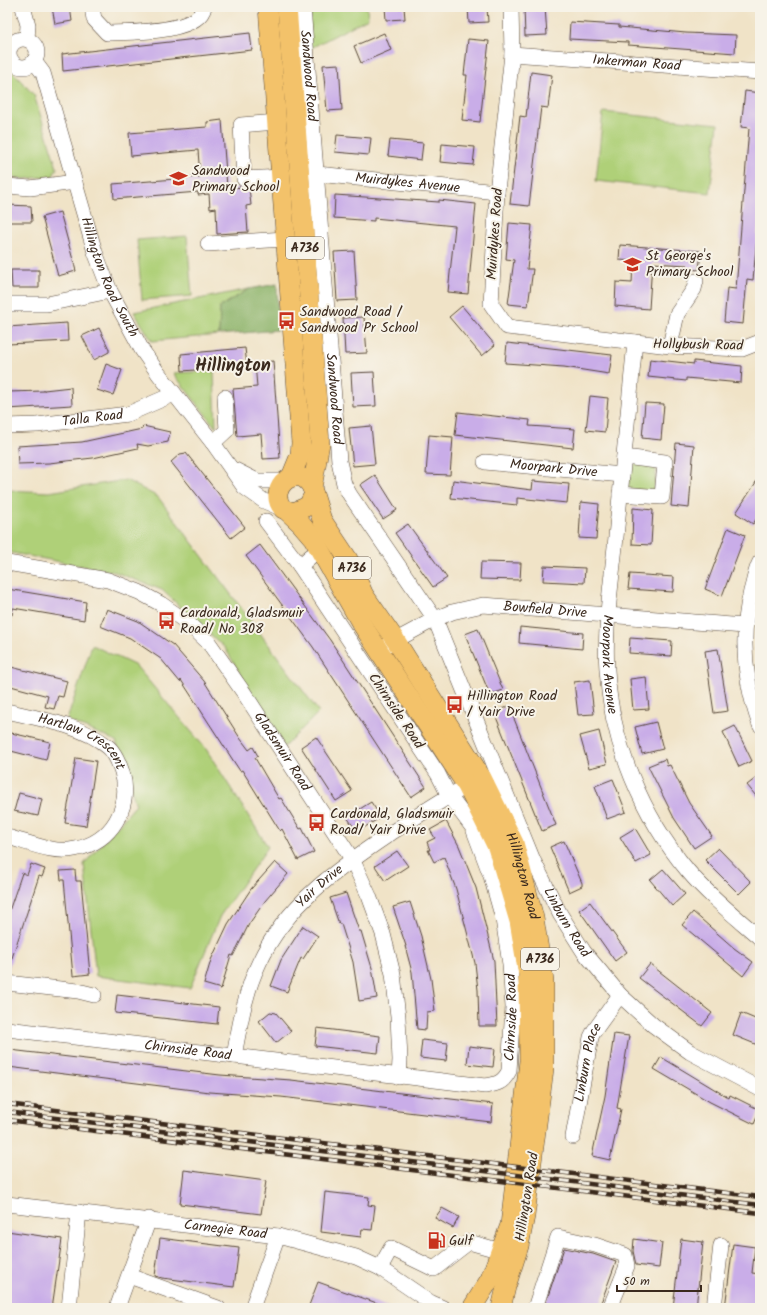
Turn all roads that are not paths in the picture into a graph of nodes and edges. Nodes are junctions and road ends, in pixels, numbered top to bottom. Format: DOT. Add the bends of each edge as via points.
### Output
graph roads {
  1 [pos="23,7"];
  2 [pos="92,7"];
  3 [pos="204,7"];
  4 [pos="268,7"];
  5 [pos="287,7"];
  6 [pos="303,7"];
  7 [pos="511,7"];
  8 [pos="27,39"];
  9 [pos="9,45"];
  10 [pos="512,54"];
  11 [pos="34,61"];
  12 [pos="10,67"];
  13 [pos="760,72"];
  14 [pos="277,122"];
  15 [pos="317,174"];
  16 [pos="281,177"];
  17 [pos="75,182"];
  18 [pos="7,186"];
  19 [pos="497,192"];
  20 [pos="285,239"];
  21 [pos="208,244"];
  22 [pos="696,281"];
  23 [pos="110,291"];
  24 [pos="7,304"];
  25 [pos="635,342"];
  26 [pos="760,342"];
  27 [pos="670,346"];
  28 [pos="174,394"];
  29 [pos="225,397"];
  30 [pos="7,426"];
  31 [pos="213,444"];
  32 [pos="624,457"];
  33 [pos="485,462"];
  34 [pos="232,468"];
  35 [pos="622,475"];
  36 [pos="288,479"];
  37 [pos="313,491"];
  38 [pos="620,494"];
  39 [pos="285,510"];
  40 [pos="266,521"];
  41 [pos="311,556"];
  42 [pos="7,563"];
  43 [pos="300,566"];
  44 [pos="759,566"];
  45 [pos="609,615"];
  46 [pos="434,619"];
  47 [pos="744,626"];
  48 [pos="396,641"];
  49 [pos="379,650"];
  50 [pos="754,683"];
  51 [pos="7,712"];
  52 [pos="760,725"];
  53 [pos="474,782"];
  54 [pos="449,796"];
  55 [pos="7,837"];
  56 [pos="352,859"];
  57 [pos="760,938"];
  58 [pos="7,983"];
  59 [pos="94,995"];
  60 [pos="620,996"];
  61 [pos="7,1029"];
  62 [pos="234,1056"];
  63 [pos="399,1077"];
  64 [pos="760,1089"];
  65 [pos="573,1137"];
  66 [pos="7,1204"];
  67 [pos="79,1212"];
  68 [pos="148,1220"];
  69 [pos="278,1236"];
  70 [pos="721,1245"];
  71 [pos="501,1252"];
  72 [pos="380,1268"];
  73 [pos="128,1276"];
  74 [pos="436,1306"];
  75 [pos="69,1308"];
  76 [pos="117,1308"];
  77 [pos="218,1308"];
  78 [pos="252,1308"];
  79 [pos="472,1308"];
  80 [pos="501,1308"];
  81 [pos="535,1308"];
  82 [pos="610,1308"];
  83 [pos="714,1308"];
  1 -- 8 [label="street" via="28,24"];
  2 -- 3 [label="street" via="94,19 107,34 171,28 191,23 198,18"];
  4 -- 14 [label="main road, A736"];
  5 -- 37 [label="main road, Sandwood Road / A736" via="320,444"];
  6 -- 15 [label="street, Sandwood Road"];
  7 -- 10 [label="street, Muirdykes Road"];
  8 -- 9 [label="street" via="19,39"];
  8 -- 11 [label="street" via="36,47"];
  9 -- 12 [label="street"];
  10 -- 13 [label="street, Inkerman Road"];
  10 -- 19 [label="street, Muirdykes Road"];
  11 -- 12 [label="street" via="24,67"];
  11 -- 17 [label="street, Hillington Road South" via="43,73"];
  14 -- 16 [label="main road, A736"];
  14 -- 16 [label="street" via="241,125 244,179"];
  15 -- 19 [label="street, Muirdykes Avenue"];
  15 -- 46 [label="street, Sandwood Road" via="339,461 344,484"];
  16 -- 20 [label="main road, A736"];
  17 -- 18 [label="street" via="30,188"];
  17 -- 23 [label="street, Hillington Road South" via="95,252"];
  19 -- 25 [label="street, Muirdykes Road" via="491,304 507,327"];
  20 -- 21 [label="street"];
  20 -- 36 [label="main road, A736" via="301,443 299,460"];
  22 -- 27 [label="street" via="694,289 677,314"];
  23 -- 24 [label="street" via="47,304"];
  23 -- 28 [label="street, Hillington Road South" via="142,350"];
  25 -- 27 [label="street, Hollybush Road"];
  25 -- 32 [label="street, Moorpark Avenue"];
  26 -- 27 [label="street, Hollybush Road" via="742,349"];
  28 -- 30 [label="street, Talla Road" via="128,414"];
  28 -- 31 [label="street, Hillington Road South"];
  29 -- 31 [label="street" via="227,430"];
  31 -- 34 [label="street, Hillington Road South"];
  32 -- 35 [label="street, Moorpark Avenue"];
  32 -- 38 [label="street" via="665,462 662,497"];
  33 -- 35 [label="street, Moorpark Drive"];
  34 -- 36 [label="street, Hillington Road South" via="257,481"];
  34 -- 39 [label="street, Hillington Road South" via="244,487"];
  35 -- 38 [label="street, Moorpark Avenue"];
  36 -- 37 [label="main road" via="302,477 308,481"];
  36 -- 39 [label="main road" via="279,488 277,499"];
  37 -- 39 [label="main road" via="311,503 304,509 294,512"];
  37 -- 48 [label="main road, Hillington Road / A736" via="322,520 348,559 372,607"];
  38 -- 45 [label="street, Moorpark Avenue"];
  39 -- 49 [label="main road, Hillington Road / A736" via="313,538"];
  40 -- 43 [label="street, Chirnside Road"];
  41 -- 43 [label="street"];
  42 -- 56 [label="street, Gladsmuir Road" via="108,580 139,592 188,623 209,643 240,687"];
  43 -- 54 [label="street, Chirnside Road" via="438,774"];
  44 -- 47 [label="street"];
  45 -- 46 [label="street, Bowfield Drive" via="482,605"];
  45 -- 47 [label="street, Bowfield Drive"];
  45 -- 57 [label="street, Moorpark Avenue" via="606,670 614,719 632,776 649,813 671,850 690,873"];
  46 -- 48 [label="street, Bowfield Drive"];
  46 -- 60 [label="street, Linburn Road" via="533,860 560,914 584,952"];
  47 -- 50 [label="street" via="744,654"];
  48 -- 49 [label="street, Bowfield Drive"];
  48 -- 53 [label="main road, Hillington Road / A736"];
  49 -- 53 [label="main road, Hillington Road / A736"];
  50 -- 52 [label="street" via="752,701"];
  51 -- 55 [label="street, Hartlaw Crescent" via="64,726 92,736 108,747 120,765 124,781 124,798 119,817 108,833 92,845 74,850 57,850"];
  53 -- 54 [label="street, Yair Drive"];
  53 -- 71 [label="main road, Hillington Road / A736" via="497,846 519,921 528,975 529,1061 510,1225"];
  53 -- 80 [label="main road, Hillington Road / A736" via="514,843 534,918 544,981 545,1047 536,1134 519,1246"];
  54 -- 56 [label="street, Yair Drive"];
  54 -- 63 [label="street, Chirnside Road" via="472,828 491,876 503,919 514,1007 509,1071 499,1084 485,1086"];
  56 -- 62 [label="street, Yair Drive" via="306,897 274,936 259,962 244,1003"];
  56 -- 63 [label="street, Gladsmuir Road" via="383,934 393,974 399,1039"];
  58 -- 59 [label="street"];
  60 -- 64 [label="street, Linburn Road" via="653,1025 690,1052"];
  60 -- 65 [label="street, Linburn Place" via="591,1036"];
  61 -- 62 [label="street, Chirnside Road"];
  62 -- 63 [label="street, Chirnside Road"];
  66 -- 67 [label="street, Carnegie Road"];
  67 -- 68 [label="street, Carnegie Road"];
  67 -- 75 [label="street"];
  68 -- 69 [label="street, Carnegie Road"];
  68 -- 73 [label="street"];
  69 -- 72 [label="street, Carnegie Road" via="356,1257"];
  69 -- 78 [label="street"];
  70 -- 83 [label="street"];
  71 -- 72 [label="street" via="470,1242 434,1269 391,1248"];
  71 -- 79 [label="main road, Hillington Road / A736" via="484,1290"];
  72 -- 74 [label="street, Carnegie Road"];
  73 -- 76 [label="street"];
  73 -- 77 [label="street"];
  81 -- 82 [label="street" via="558,1237 625,1254 627,1266"];
}
